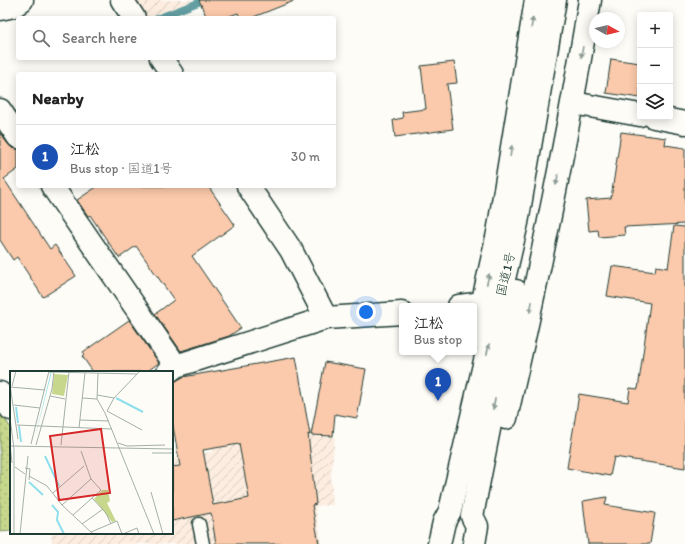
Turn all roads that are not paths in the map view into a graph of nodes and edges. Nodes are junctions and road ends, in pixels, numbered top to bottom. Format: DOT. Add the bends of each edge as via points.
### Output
graph roads {
  1 [pos="22,0"];
  2 [pos="122,0"];
  3 [pos="536,0"];
  4 [pos="555,0"];
  5 [pos="568,0"];
  6 [pos="590,0"];
  7 [pos="0,9"];
  8 [pos="133,16"];
  9 [pos="162,60"];
  10 [pos="171,72"];
  11 [pos="574,103"];
  12 [pos="0,110"];
  13 [pos="637,114"];
  14 [pos="673,120"];
  15 [pos="685,122"];
  16 [pos="16,134"];
  17 [pos="53,188"];
  18 [pos="249,188"];
  19 [pos="528,200"];
  20 [pos="483,303"];
  21 [pos="477,304"];
  22 [pos="399,313"];
  23 [pos="326,318"];
  24 [pos="477,330"];
  25 [pos="471,355"];
  26 [pos="172,369"];
  27 [pos="0,393"];
  28 [pos="10,408"];
  29 [pos="444,522"];
  30 [pos="200,524"];
  31 [pos="475,535"];
  32 [pos="203,544"];
  33 [pos="439,544"];
  1 -- 7 [label="main road" via="14,6"];
  2 -- 8 [label="main road"];
  20 -- 3 [label="main road, one-way" via="498,233"];
  4 -- 19 [label="main road, 国道1号"];
  5 -- 19 [label="main road, 国道1号"];
  6 -- 11 [label="main road, one-way"];
  9 -- 10 [label="main road"];
  11 -- 13 [label="main road"];
  11 -- 31 [label="main road, one-way" via="525,337 483,517"];
  12 -- 16 [label="main road"];
  14 -- 15 [label="main road"];
  17 -- 26 [label="main road"];
  18 -- 23 [label="main road" via="291,250"];
  29 -- 19 [label="main road, 国道1号, one-way" via="450,511 515,230"];
  19 -- 31 [label="main road, 国道1号, one-way" via="472,516"];
  20 -- 21 [label="main road"];
  20 -- 24 [label="main road"];
  22 -- 23 [label="main road"];
  23 -- 26 [label="main road"];
  25 -- 29 [label="main road" via="439,511"];
  27 -- 28 [label="main road"];
  29 -- 33 [label="main road, 国道1号"];
  30 -- 32 [label="lane"];
}
